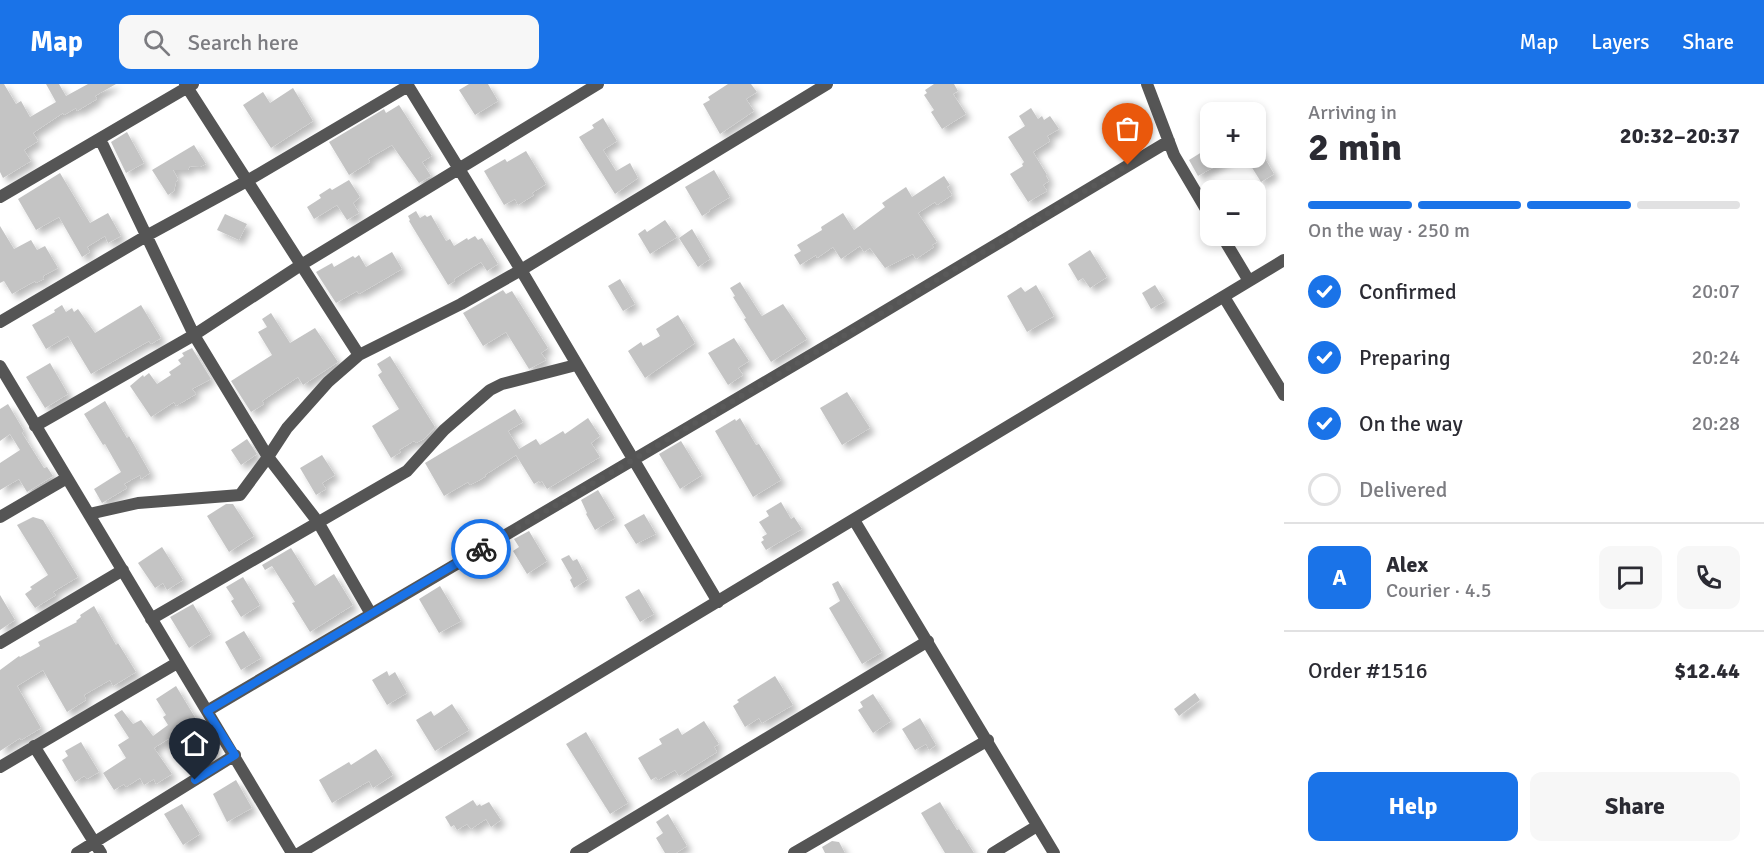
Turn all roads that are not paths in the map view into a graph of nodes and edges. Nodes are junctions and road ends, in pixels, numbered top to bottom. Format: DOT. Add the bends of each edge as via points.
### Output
graph roads {
  1 [pos="598,84"];
  2 [pos="827,84"];
  3 [pos="1147,84"];
  4 [pos="189,85"];
  5 [pos="407,85"];
  6 [pos="100,139"];
  7 [pos="1169,141"];
  8 [pos="458,169"];
  9 [pos="248,181"];
  10 [pos="0,197"];
  11 [pos="1200,199"];
  12 [pos="148,235"];
  13 [pos="1228,246"];
  14 [pos="1284,260"];
  15 [pos="301,265"];
  16 [pos="521,270"];
  17 [pos="1249,281"];
  18 [pos="1224,297"];
  19 [pos="0,322"];
  20 [pos="194,335"];
  21 [pos="359,355"];
  22 [pos="576,365"];
  23 [pos="0,366"];
  24 [pos="1284,395"];
  25 [pos="35,426"];
  26 [pos="268,457"];
  27 [pos="633,459"];
  28 [pos="67,478"];
  29 [pos="89,514"];
  30 [pos="0,517"];
  31 [pos="854,520"];
  32 [pos="318,522"];
  33 [pos="123,570"];
  34 [pos="718,602"];
  35 [pos="370,614"];
  36 [pos="151,619"];
  37 [pos="928,641"];
  38 [pos="0,643"];
  39 [pos="177,663"];
  40 [pos="207,711"];
  41 [pos="988,740"];
  42 [pos="34,746"];
  43 [pos="235,755"];
  44 [pos="0,767"];
  45 [pos="1037,826"];
  46 [pos="98,848"];
  47 [pos="77,853"];
  48 [pos="292,853"];
  49 [pos="300,853"];
  50 [pos="576,853"];
  51 [pos="794,853"];
  52 [pos="993,853"];
  53 [pos="1054,853"];
  1 -- 8 [label="street"];
  2 -- 16 [label="street"];
  3 -- 7 [label="street"];
  4 -- 6 [label="street"];
  4 -- 9 [label="street"];
  5 -- 8 [label="street"];
  5 -- 9 [label="street"];
  6 -- 10 [label="street"];
  6 -- 12 [label="street"];
  7 -- 11 [label="street"];
  7 -- 27 [label="street"];
  8 -- 15 [label="street"];
  8 -- 16 [label="street"];
  9 -- 12 [label="street"];
  9 -- 15 [label="street"];
  12 -- 19 [label="street"];
  12 -- 20 [label="street"];
  13 -- 17 [label="street"];
  14 -- 17 [label="street"];
  15 -- 20 [label="street"];
  15 -- 21 [label="street"];
  16 -- 21 [label="street"];
  16 -- 22 [label="street"];
  17 -- 18 [label="street"];
  18 -- 24 [label="street"];
  18 -- 31 [label="street"];
  20 -- 25 [label="street"];
  20 -- 26 [label="street"];
  21 -- 26 [label="street" via="315,395 286,428"];
  22 -- 27 [label="street"];
  22 -- 32 [label="street" via="490,390 444,430 407,471"];
  23 -- 25 [label="street"];
  25 -- 28 [label="street"];
  26 -- 29 [label="street" via="240,495 138,503"];
  26 -- 32 [label="street"];
  27 -- 34 [label="street"];
  27 -- 35 [label="street"];
  28 -- 29 [label="street"];
  28 -- 30 [label="street"];
  29 -- 33 [label="street"];
  31 -- 34 [label="street"];
  31 -- 37 [label="street"];
  32 -- 35 [label="street"];
  32 -- 36 [label="street"];
  33 -- 36 [label="street"];
  33 -- 38 [label="street"];
  34 -- 49 [label="street"];
  35 -- 40 [label="street"];
  36 -- 39 [label="street"];
  37 -- 41 [label="street"];
  37 -- 50 [label="street"];
  39 -- 40 [label="street"];
  39 -- 42 [label="street"];
  40 -- 43 [label="street"];
  41 -- 45 [label="street"];
  41 -- 51 [label="street"];
  42 -- 44 [label="street"];
  42 -- 46 [label="street"];
  43 -- 46 [label="street"];
  43 -- 48 [label="street"];
  45 -- 52 [label="street"];
  45 -- 53 [label="street"];
  46 -- 47 [label="street"];
}
